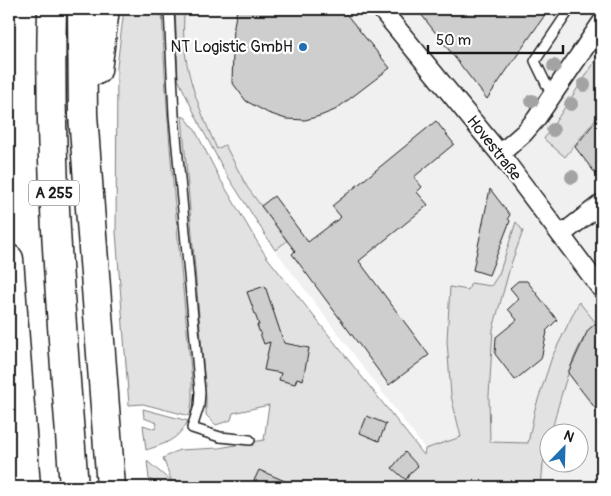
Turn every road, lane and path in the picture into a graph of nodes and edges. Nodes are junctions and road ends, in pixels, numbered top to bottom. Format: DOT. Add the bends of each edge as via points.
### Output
graph roads {
  1 [pos="52,9"];
  2 [pos="82,9"];
  3 [pos="105,9"];
  4 [pos="169,9"];
  5 [pos="381,9"];
  6 [pos="570,9"];
  7 [pos="602,22"];
  8 [pos="552,96"];
  9 [pos="85,148"];
  10 [pos="500,154"];
  11 [pos="602,202"];
  12 [pos="560,235"];
  13 [pos="9,260"];
  14 [pos="602,290"];
  15 [pos="250,440"];
  16 [pos="26,487"];
  17 [pos="74,487"];
  18 [pos="111,487"];
  1 -- 17 [label="highway, A 255" via="51,139 57,270"];
  2 -- 9 [label="highway"];
  3 -- 9 [label="highway"];
  4 -- 15 [label="lane" via="174,115 200,392 192,428 220,437"];
  5 -- 10 [label="street, Hovestraße"];
  6 -- 8 [label="lane" via="534,61"];
  7 -- 8 [label="street"];
  8 -- 10 [label="street" via="524,132"];
  9 -- 18 [label="highway"];
  10 -- 12 [label="street, Hovestraße"];
  11 -- 12 [label="street"];
  12 -- 14 [label="street, Hovestraße"];
  13 -- 16 [label="highway"];
}
